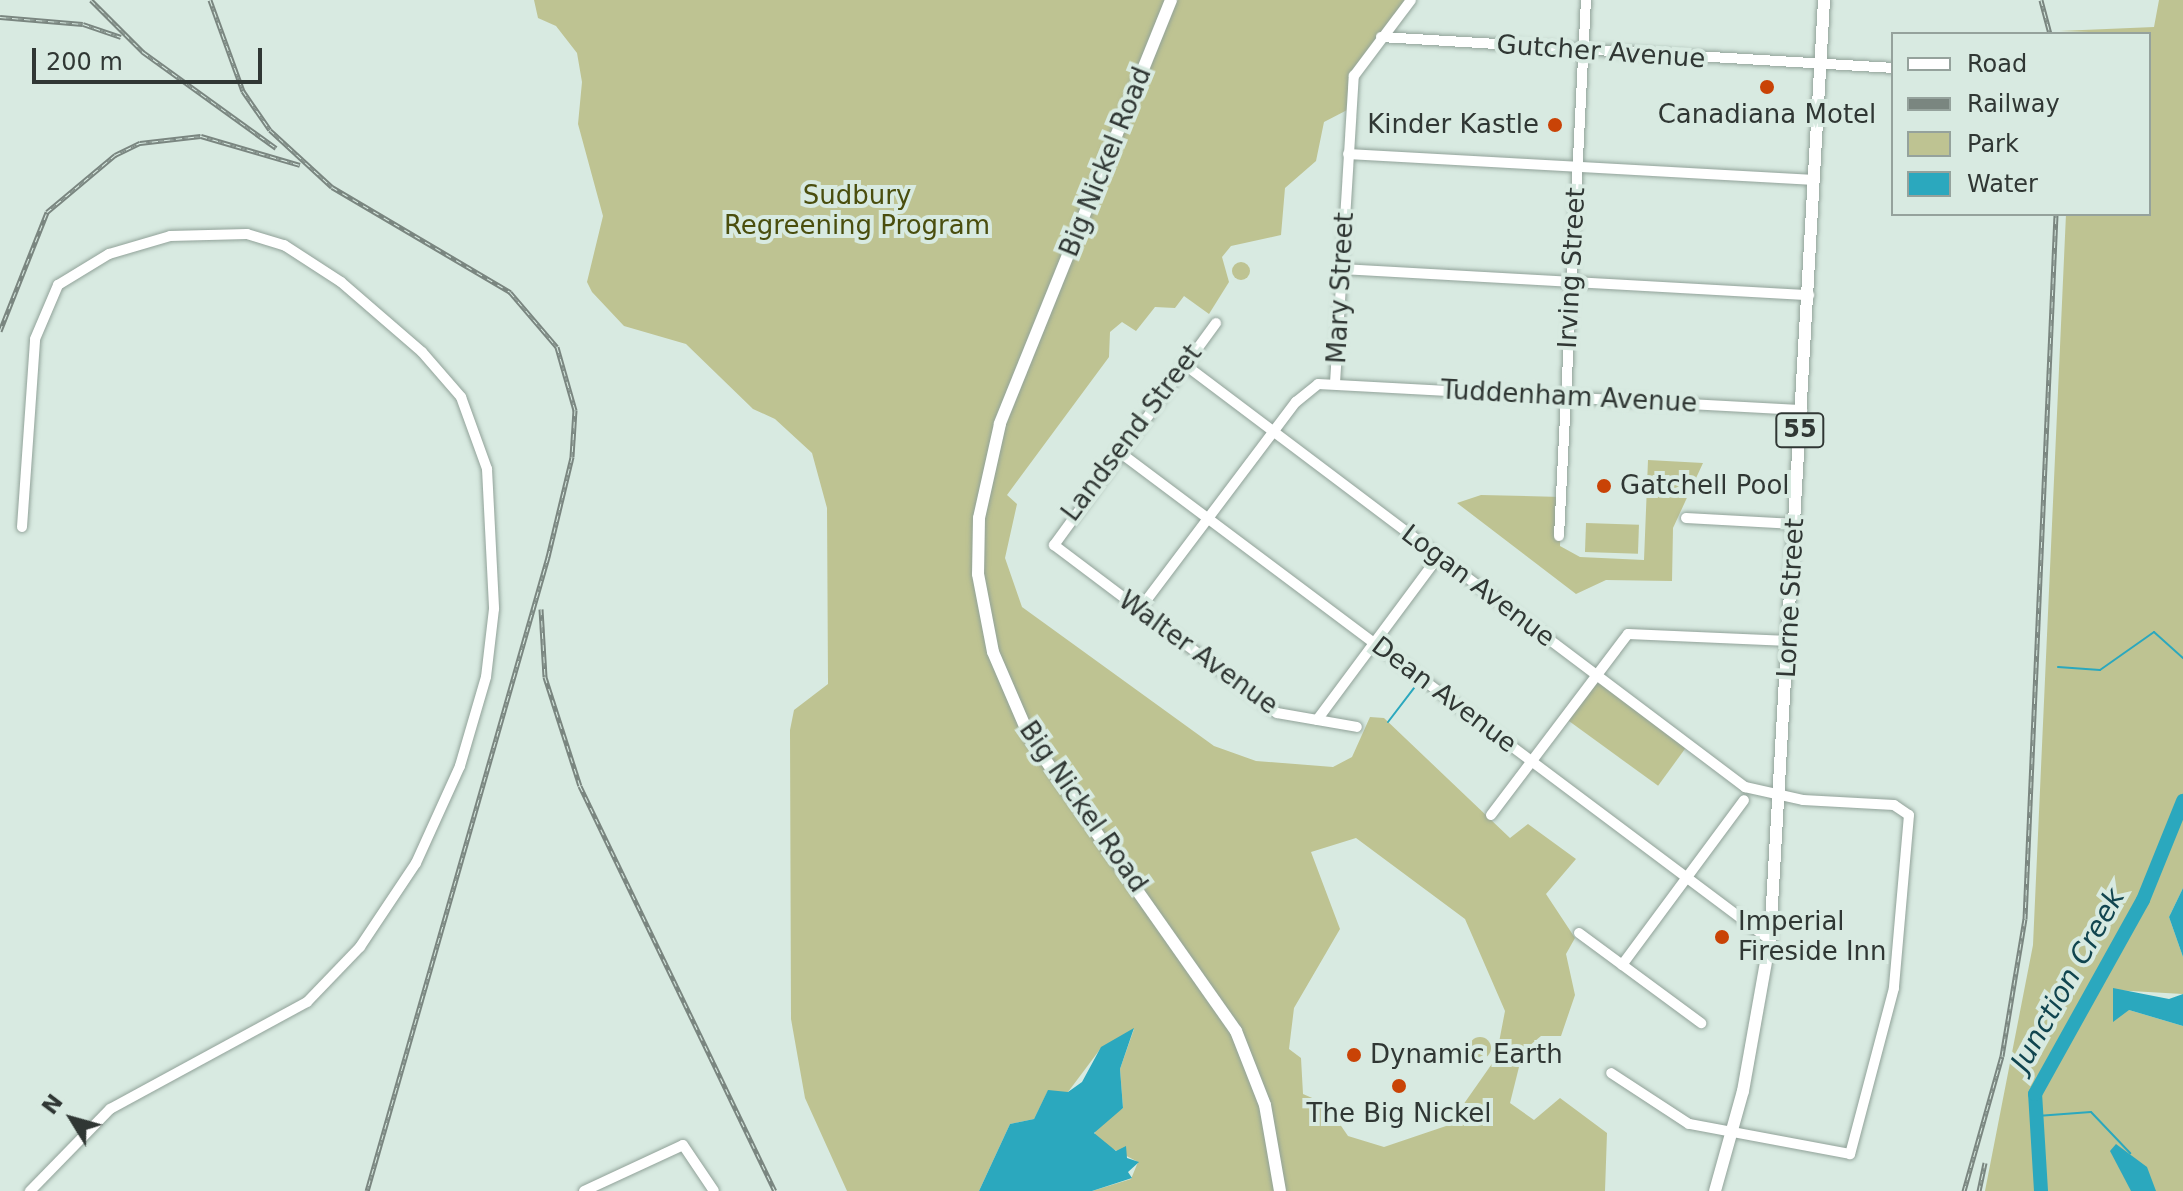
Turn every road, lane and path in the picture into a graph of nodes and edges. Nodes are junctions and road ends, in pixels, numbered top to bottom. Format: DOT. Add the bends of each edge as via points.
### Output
graph roads {
  1 [pos="1171,0"];
  2 [pos="1411,0"];
  3 [pos="1586,0"];
  4 [pos="1824,0"];
  5 [pos="1381,37"];
  6 [pos="1584,52"];
  7 [pos="1822,63"];
  8 [pos="1891,68"];
  9 [pos="1348,154"];
  10 [pos="1578,166"];
  11 [pos="1814,180"];
  12 [pos="1342,269"];
  13 [pos="1571,281"];
  14 [pos="1809,295"];
  15 [pos="1216,323"];
  16 [pos="1184,364"];
  17 [pos="1335,383"];
  18 [pos="1565,396"];
  19 [pos="1802,410"];
  20 [pos="1274,431"];
  21 [pos="1118,451"];
  22 [pos="1686,518"];
  23 [pos="1208,519"];
  24 [pos="1795,524"];
  25 [pos="22,527"];
  26 [pos="1559,536"];
  27 [pos="1054,545"];
  28 [pos="1439,556"];
  29 [pos="1139,610"];
  30 [pos="1789,641"];
  31 [pos="1374,643"];
  32 [pos="1595,674"];
  33 [pos="1317,720"];
  34 [pos="1357,727"];
  35 [pos="1531,761"];
  36 [pos="1779,796"];
  37 [pos="1744,800"];
  38 [pos="1491,815"];
  39 [pos="1686,878"];
  40 [pos="1579,933"];
  41 [pos="1770,940"];
  42 [pos="1622,965"];
  43 [pos="1701,1023"];
  44 [pos="1611,1073"];
  45 [pos="1731,1133"];
  46 [pos="30,1191"];
  47 [pos="584,1191"];
  48 [pos="714,1191"];
  49 [pos="1280,1191"];
  50 [pos="1715,1191"];
  1 -- 49 [label="main road, Big Nickel Road" via="1000,424 979,518 978,574 993,652 1030,738 1236,1031 1265,1105"];
  2 -- 5 [label="street, Mary Street"];
  3 -- 6 [label="street, Irving Street"];
  4 -- 7 [label="main road, Lorne Street / 55"];
  5 -- 6 [label="street, Gutcher Avenue"];
  5 -- 9 [label="street, Mary Street" via="1354,76"];
  6 -- 7 [label="street, Gutcher Avenue"];
  6 -- 10 [label="street, Irving Street"];
  7 -- 8 [label="street, Gutcher Avenue"];
  7 -- 11 [label="main road, Lorne Street / 55"];
  9 -- 10 [label="street"];
  9 -- 12 [label="street, Mary Street"];
  10 -- 11 [label="street"];
  10 -- 13 [label="street, Irving Street"];
  11 -- 14 [label="main road, Lorne Street / 55"];
  12 -- 13 [label="street"];
  12 -- 17 [label="street, Mary Street"];
  13 -- 14 [label="street"];
  13 -- 18 [label="street, Irving Street"];
  14 -- 19 [label="main road, Lorne Street / 55"];
  15 -- 16 [label="street, Landsend Street"];
  16 -- 20 [label="street, Logan Avenue"];
  16 -- 21 [label="street, Landsend Street"];
  17 -- 18 [label="street, Tuddenham Avenue"];
  17 -- 20 [label="street, Mary Street" via="1306,390"];
  18 -- 19 [label="street, Tuddenham Avenue"];
  18 -- 26 [label="street, Irving Street"];
  19 -- 24 [label="main road, Lorne Street / 55"];
  20 -- 23 [label="street, Mary Street"];
  20 -- 28 [label="street, Logan Avenue"];
  21 -- 23 [label="street, Dean Avenue"];
  21 -- 27 [label="street, Landsend Street"];
  22 -- 24 [label="street"];
  23 -- 29 [label="street, Mary Street"];
  23 -- 31 [label="street, Dean Avenue"];
  24 -- 30 [label="main road, Lorne Street / 55"];
  25 -- 46 [label="street" via="35,339 58,285 109,254 170,236 247,234 284,245 341,282 461,397 487,469 494,609 486,677 460,766 416,863 360,947 307,1002 110,1109"];
  27 -- 29 [label="street, Walter Avenue"];
  28 -- 31 [label="street"];
  28 -- 32 [label="street, Logan Avenue"];
  29 -- 33 [label="street, Walter Avenue" via="1277,713"];
  30 -- 32 [label="street" via="1634,633"];
  30 -- 36 [label="main road, Lorne Street / 55"];
  31 -- 33 [label="street"];
  31 -- 35 [label="street, Dean Avenue"];
  32 -- 35 [label="street"];
  32 -- 36 [label="street, Logan Avenue" via="1745,787"];
  33 -- 34 [label="street, Walter Avenue"];
  35 -- 38 [label="street"];
  35 -- 39 [label="street, Dean Avenue"];
  36 -- 41 [label="main road, Lorne Street / 55"];
  36 -- 45 [label="street, Logan Avenue" via="1906,811 1901,941 1854,1150 1837,1156"];
  37 -- 39 [label="street"];
  39 -- 41 [label="street, Dean Avenue"];
  39 -- 42 [label="street"];
  40 -- 42 [label="street"];
  41 -- 45 [label="main road, Lorne Street / 55"];
  42 -- 43 [label="street"];
  44 -- 45 [label="street" via="1675,1118"];
  45 -- 50 [label="main road, Lorne Street / 55"];
  47 -- 48 [label="street" via="683,1145"];
}
